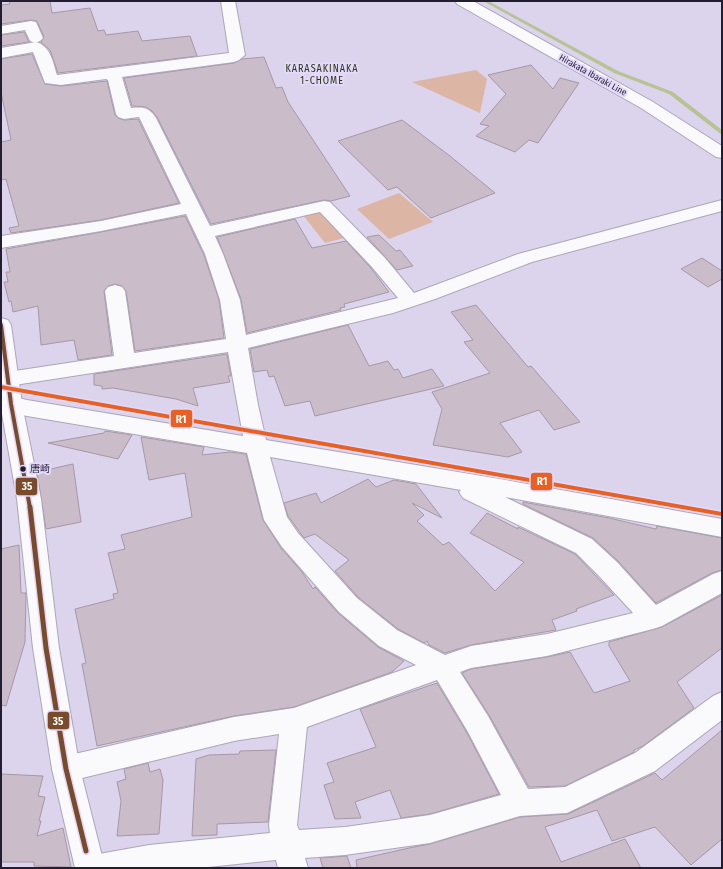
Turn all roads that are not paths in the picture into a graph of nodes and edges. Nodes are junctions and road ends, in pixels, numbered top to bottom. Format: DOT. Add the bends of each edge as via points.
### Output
graph roads {
  1 [pos="228,1"];
  2 [pos="462,1"];
  3 [pos="1,30"];
  4 [pos="35,38"];
  5 [pos="1,53"];
  6 [pos="108,73"];
  7 [pos="722,153"];
  8 [pos="722,205"];
  9 [pos="190,208"];
  10 [pos="204,234"];
  11 [pos="1,242"];
  12 [pos="115,291"];
  13 [pos="410,300"];
  14 [pos="1,325"];
  15 [pos="237,344"];
  16 [pos="125,361"];
  17 [pos="8,379"];
  18 [pos="6,403"];
  19 [pos="256,447"];
  20 [pos="470,492"];
  21 [pos="722,528"];
  22 [pos="722,581"];
  23 [pos="652,620"];
  24 [pos="442,666"];
  25 [pos="722,704"];
  26 [pos="294,720"];
  27 [pos="66,769"];
  28 [pos="520,803"];
  29 [pos="290,857"];
  30 [pos="90,868"];
  31 [pos="99,868"];
  1 -- 6 [label="street" via="237,55 234,57"];
  2 -- 7 [label="street, Hirakata Ibaraki Line" via="647,105"];
  3 -- 4 [label="street" via="31,25"];
  5 -- 6 [label="street" via="36,47 41,51 51,80"];
  6 -- 9 [label="street" via="115,78 124,114 143,112 148,118"];
  8 -- 13 [label="street" via="525,258"];
  9 -- 10 [label="street"];
  9 -- 11 [label="street"];
  10 -- 13 [label="street" via="324,206 378,262"];
  10 -- 15 [label="street" via="230,300"];
  12 -- 16 [label="street"];
  13 -- 15 [label="street"];
  14 -- 17 [label="street"];
  15 -- 16 [label="street"];
  15 -- 19 [label="street"];
  16 -- 17 [label="street"];
  17 -- 18 [label="street"];
  18 -- 19 [label="street"];
  18 -- 27 [label="street" via="29,499 46,648"];
  19 -- 21 [label="street"];
  19 -- 24 [label="street" via="276,520 290,540 348,605 388,638"];
  20 -- 23 [label="street" via="530,518 584,546 608,569"];
  22 -- 23 [label="street"];
  23 -- 24 [label="street" via="547,645 470,657"];
  24 -- 26 [label="street"];
  24 -- 28 [label="street" via="478,724"];
  25 -- 28 [label="street" via="645,762 566,800"];
  26 -- 27 [label="street" via="234,729"];
  26 -- 29 [label="street" via="283,825"];
  27 -- 30 [label="street"];
  28 -- 29 [label="street" via="430,830 345,841"];
  29 -- 31 [label="street" via="148,859"];
}
